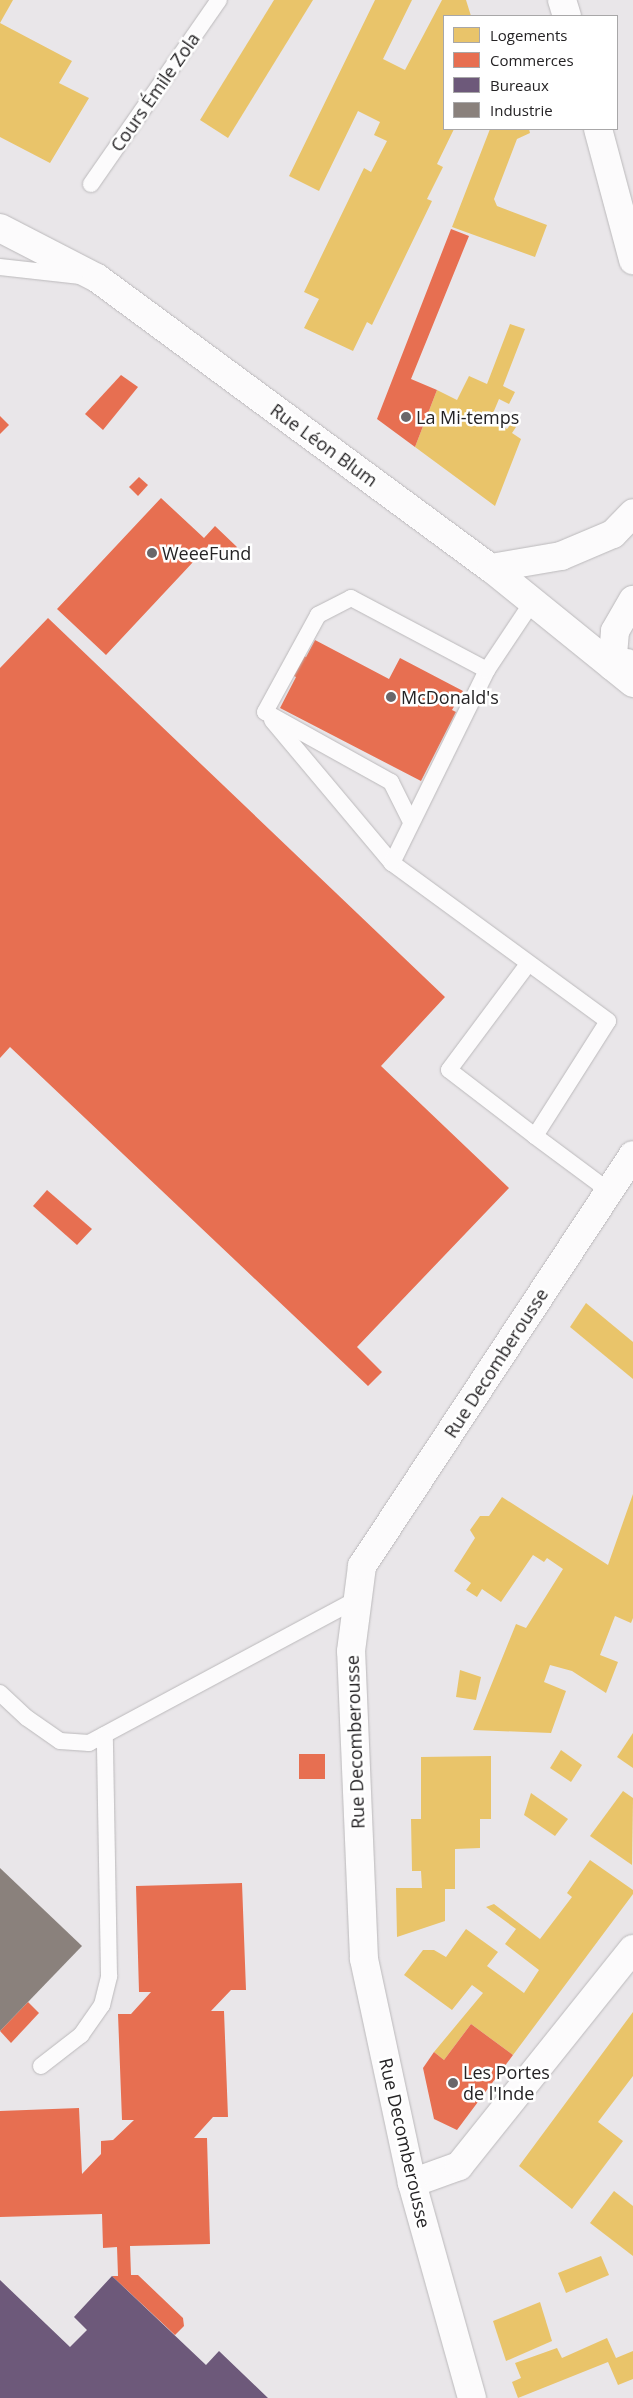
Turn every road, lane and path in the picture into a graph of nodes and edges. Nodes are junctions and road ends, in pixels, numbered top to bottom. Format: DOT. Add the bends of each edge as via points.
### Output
graph roads {
  1 [pos="219,0"];
  2 [pos="562,0"];
  3 [pos="566,0"];
  4 [pos="568,15"];
  5 [pos="568,15"];
  6 [pos="598,130"];
  7 [pos="91,184"];
  8 [pos="0,228"];
  9 [pos="633,260"];
  10 [pos="0,267"];
  11 [pos="96,278"];
  12 [pos="633,513"];
  13 [pos="491,568"];
  14 [pos="633,600"];
  15 [pos="533,601"];
  16 [pos="623,664"];
  17 [pos="487,670"];
  18 [pos="633,683"];
  19 [pos="266,712"];
  20 [pos="411,822"];
  21 [pos="392,863"];
  22 [pos="528,964"];
  23 [pos="535,1136"];
  24 [pos="633,1155"];
  25 [pos="610,1191"];
  26 [pos="358,1599"];
  27 [pos="0,1693"];
  28 [pos="105,1735"];
  29 [pos="633,1949"];
  30 [pos="40,2066"];
  31 [pos="412,2182"];
  32 [pos="472,2398"];
  1 -- 7 [label="lane, Cours Émile Zola"];
  2 -- 4 [label="street"];
  3 -- 5 [label="street"];
  6 -- 9 [label="street"];
  8 -- 11 [label="street, Rue Léon Blum"];
  10 -- 11 [label="lane"];
  11 -- 13 [label="street, Rue Léon Blum"];
  12 -- 13 [label="street" via="613,534 561,556"];
  13 -- 15 [label="street, Rue Léon Blum"];
  14 -- 16 [label="street" via="615,631"];
  15 -- 16 [label="street, Rue Léon Blum"];
  15 -- 17 [label="lane"];
  16 -- 18 [label="street, Rue Léon Blum"];
  17 -- 19 [label="lane" via="351,598 318,615"];
  17 -- 20 [label="lane"];
  19 -- 20 [label="lane" via="391,782"];
  19 -- 21 [label="lane"];
  20 -- 21 [label="lane"];
  21 -- 22 [label="lane"];
  22 -- 23 [label="lane" via="608,1021"];
  22 -- 23 [label="lane" via="449,1070"];
  23 -- 25 [label="lane"];
  24 -- 25 [label="street, Rue Decomberousse"];
  25 -- 26 [label="street, Rue Decomberousse" via="362,1566"];
  26 -- 28 [label="lane"];
  26 -- 31 [label="street, Rue Decomberousse" via="351,1651 364,1960"];
  27 -- 28 [label="lane" via="27,1718 60,1741 89,1743"];
  28 -- 30 [label="lane" via="109,1976 102,2005 81,2035"];
  29 -- 31 [label="street" via="459,2166"];
  31 -- 32 [label="street, Rue Decomberousse"];
}
